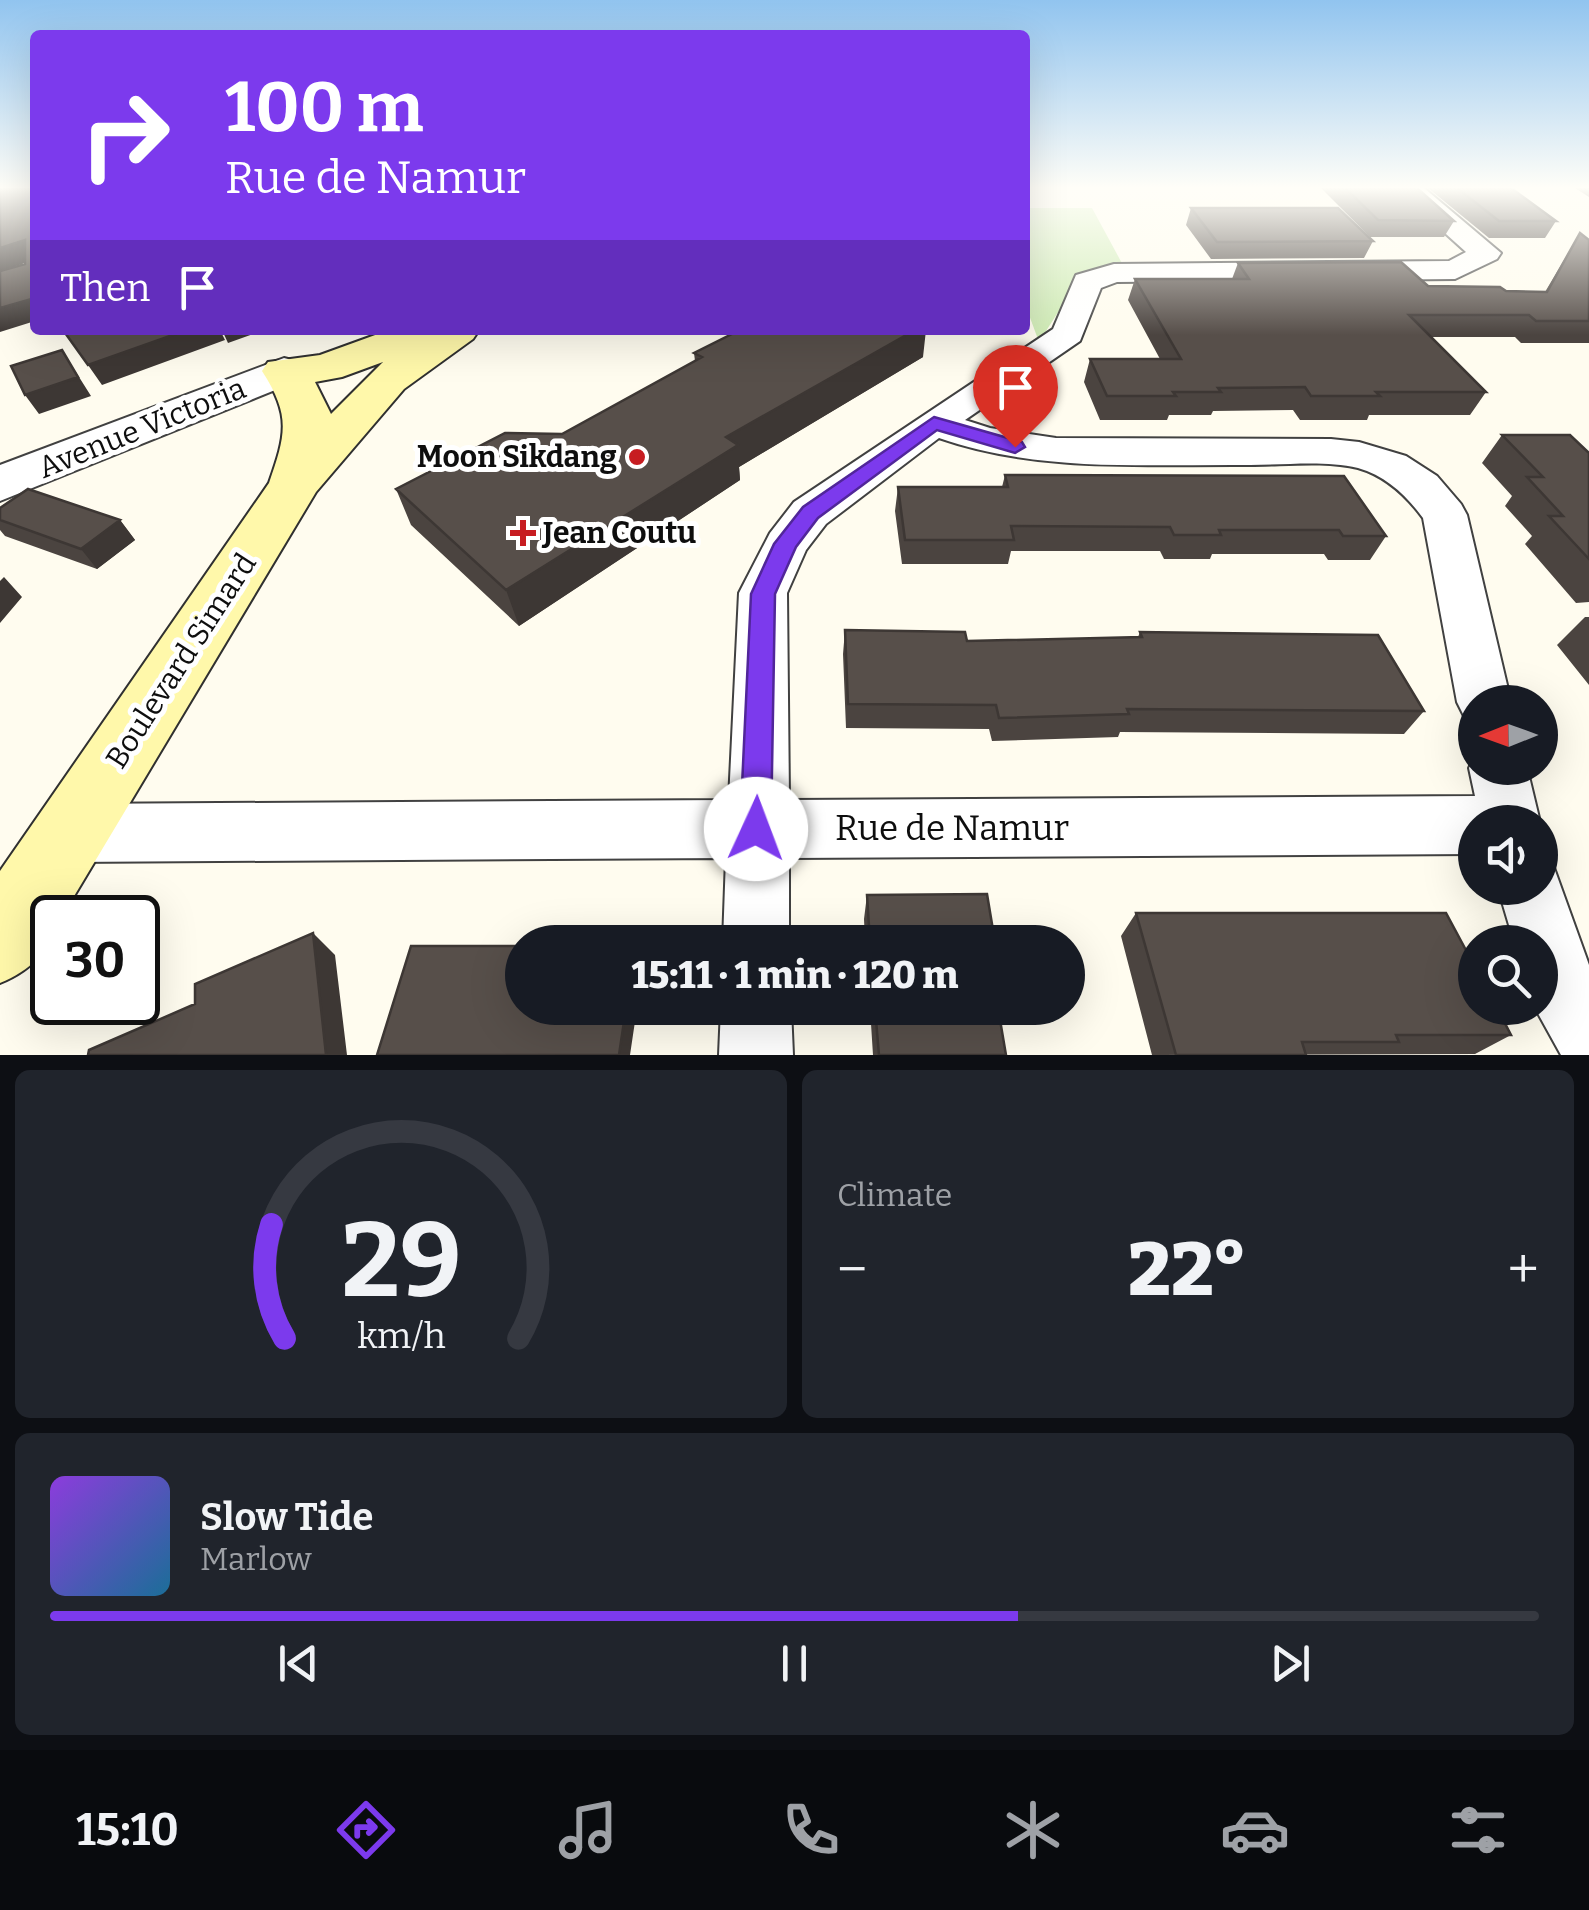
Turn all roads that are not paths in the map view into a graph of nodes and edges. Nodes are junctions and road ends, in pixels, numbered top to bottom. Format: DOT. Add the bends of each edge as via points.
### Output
graph roads {
  1 [pos="1466,237"];
  2 [pos="336,335"];
  3 [pos="416,335"];
  4 [pos="451,335"];
  5 [pos="284,371"];
  6 [pos="934,423"];
  7 [pos="0,484"];
  8 [pos="294,484"];
  9 [pos="1480,685"];
  10 [pos="1458,824"];
  11 [pos="756,829"];
  12 [pos="70,833"];
  13 [pos="1535,905"];
  14 [pos="756,925"];
  15 [pos="0,942"];
  16 [pos="756,1025"];
  17 [pos="1589,1033"];
  18 [pos="756,1055"];
  1 -- 6 [label="street" via="1486,254 1454,270 1114,272 1087,282 1068,334"];
  2 -- 5 [label="main road, Avenue Victoria" via="303,348"];
  3 -- 5 [label="main road, Avenue Victoria" via="326,368"];
  4 -- 8 [label="main road" via="388,380"];
  5 -- 7 [label="street, Avenue Victoria"];
  5 -- 8 [label="main road, Boulevard Simard" via="308,401 310,433"];
  6 -- 9 [label="street" via="984,440 1056,451 1331,452 1392,466 1422,486 1445,515"];
  6 -- 11 [label="street" via="810,513 786,544 763,594"];
  8 -- 12 [label="main road, Boulevard Simard"];
  10 -- 11 [label="street, Rue de Namur"];
  11 -- 12 [label="street, Rue de Namur"];
  11 -- 14 [label="street"];
  12 -- 15 [label="main road, Boulevard Simard"];
  13 -- 17 [label="street" via="1564,994"];
  16 -- 18 [label="street"];
}
